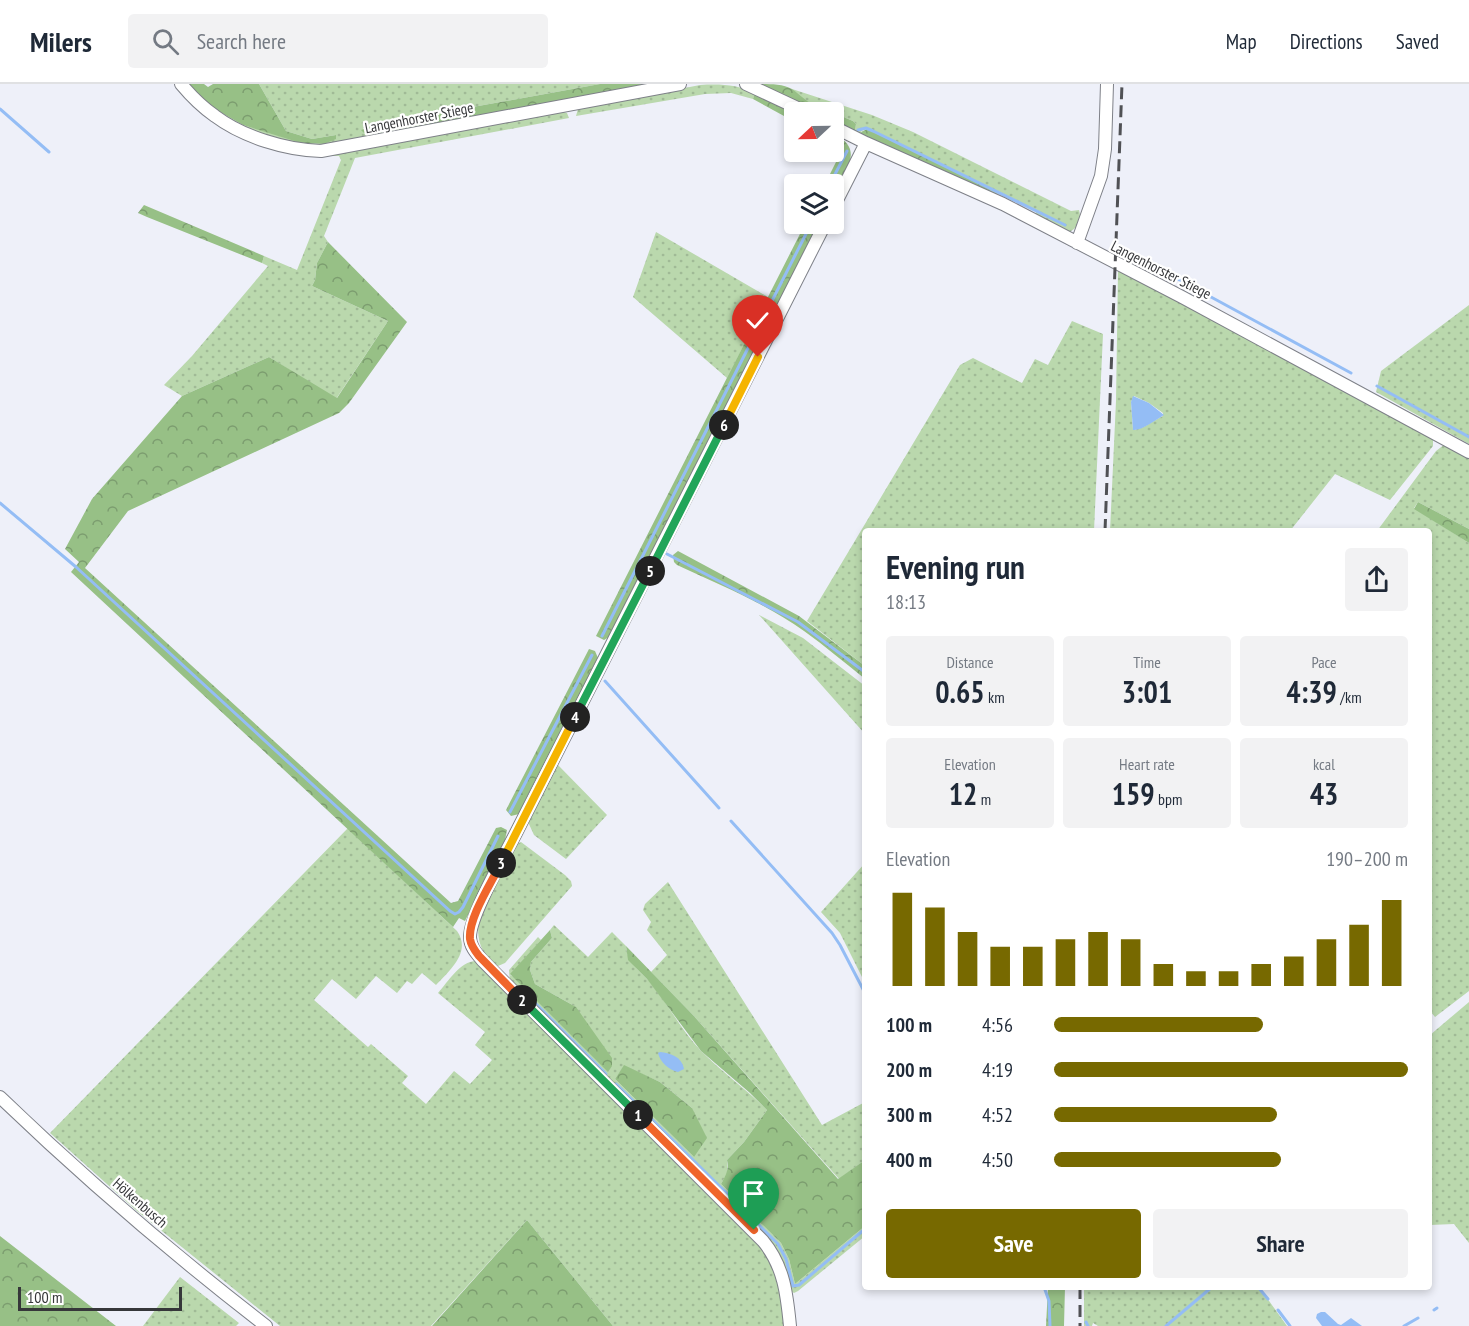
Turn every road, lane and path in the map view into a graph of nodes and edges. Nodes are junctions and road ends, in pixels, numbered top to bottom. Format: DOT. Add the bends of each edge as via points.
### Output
graph roads {
  1 [pos="181,84"];
  2 [pos="680,84"];
  3 [pos="746,84"];
  4 [pos="1107,84"];
  5 [pos="785,102"];
  6 [pos="844,132"];
  7 [pos="866,143"];
  8 [pos="844,186"];
  9 [pos="820,234"];
  10 [pos="1077,243"];
  11 [pos="1469,452"];
  12 [pos="0,1097"];
  13 [pos="266,1326"];
  14 [pos="790,1326"];
  1 -- 2 [label="street, Langenhorster Stiege" via="204,108 230,126 281,144 321,151"];
  3 -- 5 [label="street"];
  4 -- 10 [label="street" via="1101,176"];
  6 -- 7 [label="street, Langenhorster Stiege"];
  7 -- 8 [label="street"];
  7 -- 10 [label="street, Langenhorster Stiege" via="1003,204"];
  9 -- 14 [label="street" via="517,831 476,914 470,938 483,961 764,1241 781,1270"];
  10 -- 11 [label="street, Langenhorster Stiege"];
  12 -- 13 [label="street, Hölkenbusch" via="165,1246"];
}
